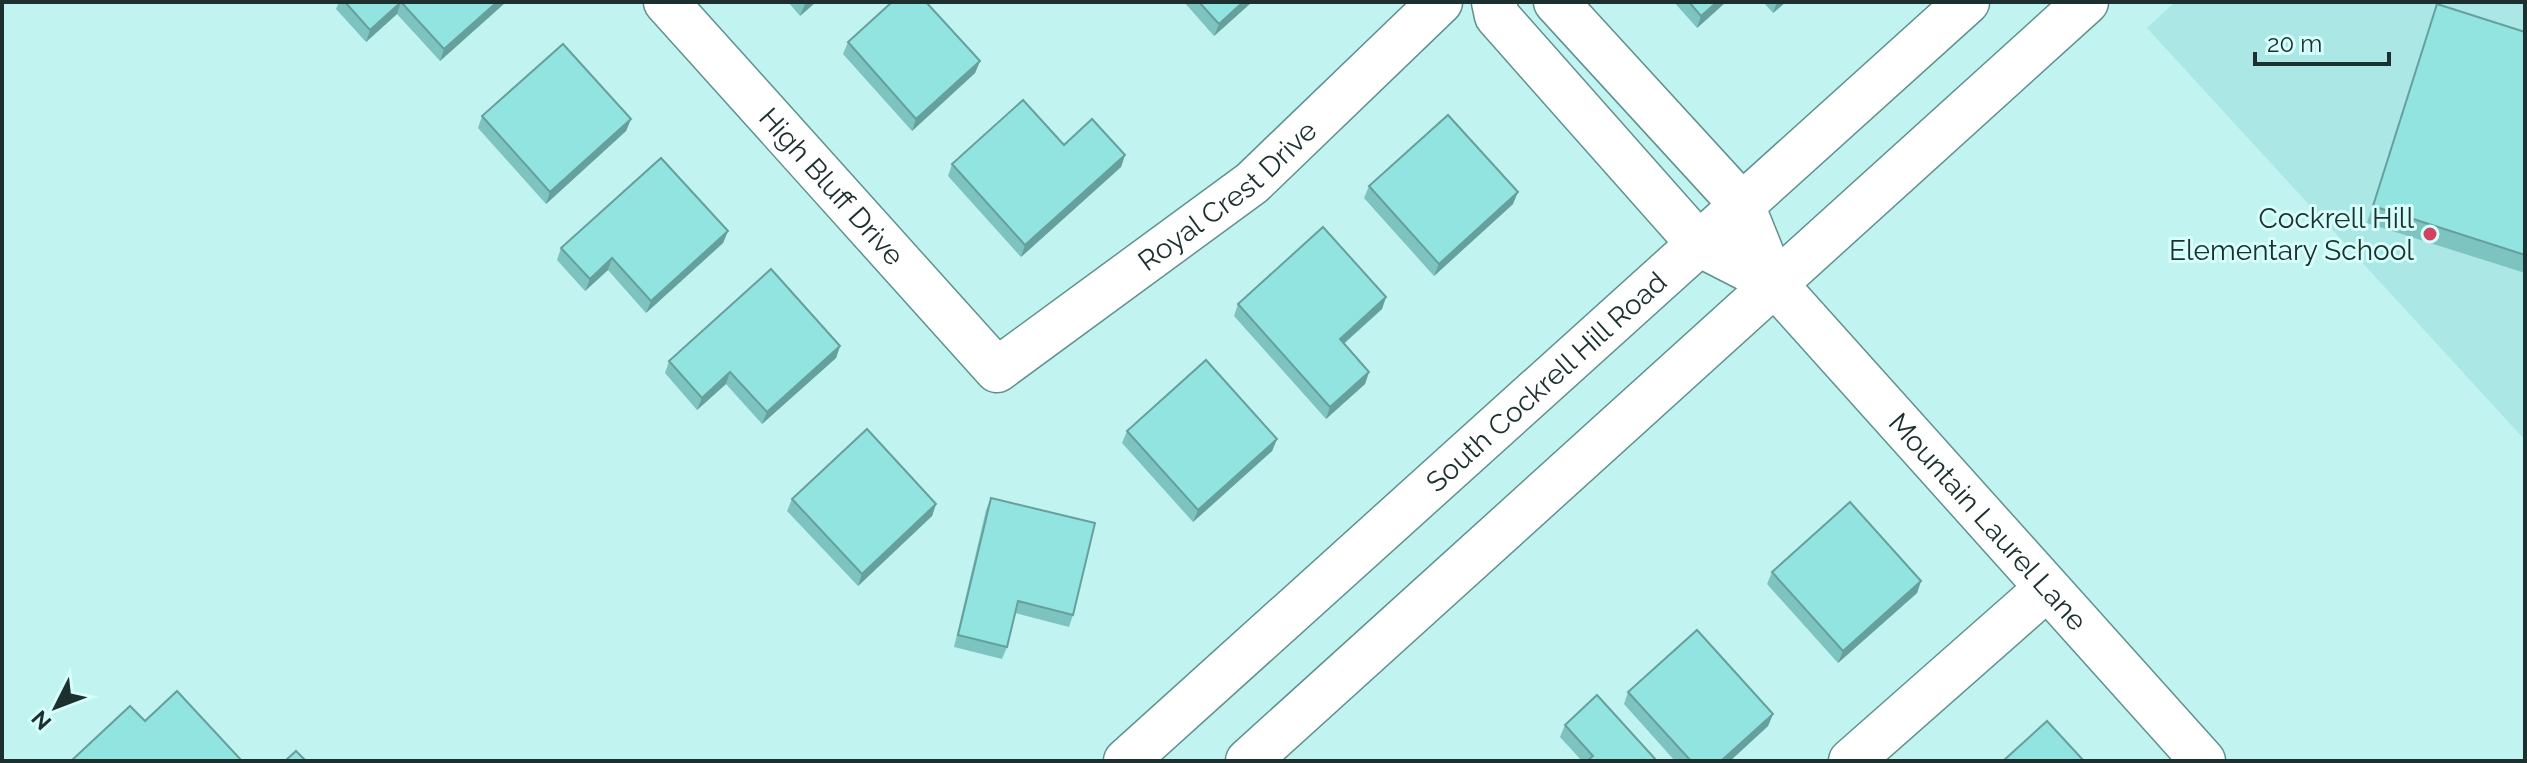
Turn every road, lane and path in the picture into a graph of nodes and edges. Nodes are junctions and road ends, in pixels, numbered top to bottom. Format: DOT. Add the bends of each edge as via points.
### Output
graph roads {
  1 [pos="666,2"];
  2 [pos="1440,2"];
  3 [pos="1494,2"];
  4 [pos="1556,2"];
  5 [pos="1967,2"];
  6 [pos="2086,2"];
  7 [pos="1742,205"];
  8 [pos="1699,244"];
  9 [pos="1773,282"];
  10 [pos="997,370"];
  11 [pos="2046,589"];
  12 [pos="1126,761"];
  13 [pos="1248,761"];
  14 [pos="1851,761"];
  15 [pos="2203,761"];
  1 -- 10 [label="street, High Bluff Drive"];
  2 -- 10 [label="street, Royal Crest Drive" via="1252,183"];
  3 -- 8 [label="street, Mountain Laurel Lane" via="1497,16"];
  4 -- 7 [label="street, Mountain Laurel Lane"];
  5 -- 7 [label="street, South Cockrell Hill Road"];
  6 -- 9 [label="street"];
  7 -- 8 [label="street, South Cockrell Hill Road"];
  7 -- 9 [label="street, Mountain Laurel Lane"];
  8 -- 9 [label="street, Mountain Laurel Lane"];
  8 -- 12 [label="street, South Cockrell Hill Road"];
  9 -- 11 [label="street, Mountain Laurel Lane"];
  9 -- 13 [label="street"];
  11 -- 14 [label="street"];
  11 -- 15 [label="street, Mountain Laurel Lane"];
}
